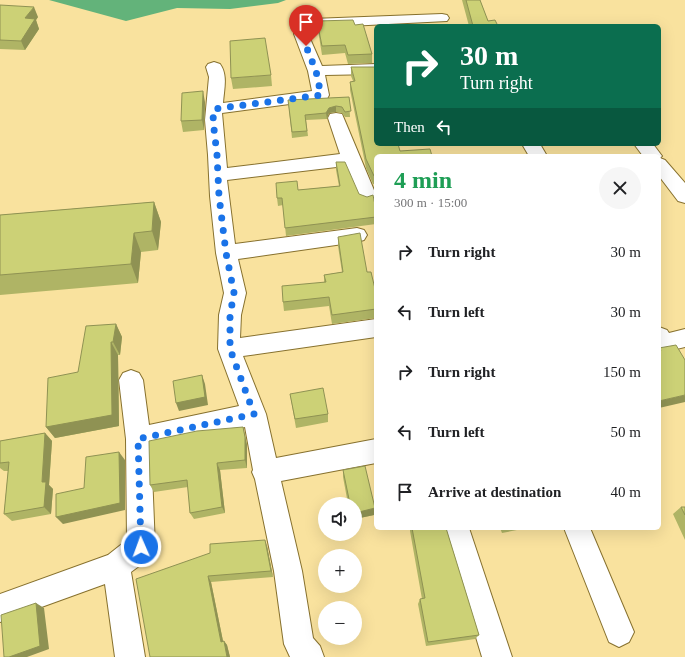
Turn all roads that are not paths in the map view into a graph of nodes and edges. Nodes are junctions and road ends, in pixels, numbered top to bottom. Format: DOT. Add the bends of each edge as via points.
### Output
graph roads {
  1 [pos="442,18"];
  2 [pos="214,67"];
  3 [pos="374,69"];
  4 [pos="316,71"];
  5 [pos="214,109"];
  6 [pos="336,118"];
  7 [pos="645,146"];
  8 [pos="651,154"];
  9 [pos="350,157"];
  10 [pos="661,166"];
  11 [pos="218,175"];
  12 [pos="368,196"];
  13 [pos="685,196"];
  14 [pos="357,235"];
  15 [pos="226,253"];
  16 [pos="374,328"];
  17 [pos="230,349"];
  18 [pos="132,380"];
  19 [pos="254,414"];
  20 [pos="138,439"];
  21 [pos="374,451"];
  22 [pos="265,472"];
  23 [pos="457,530"];
  24 [pos="578,530"];
  25 [pos="116,566"];
  26 [pos="0,608"];
  27 [pos="619,632"];
  28 [pos="130,657"];
  29 [pos="309,657"];
  30 [pos="497,657"];
  1 -- 4 [label="street" via="304,25 301,34"];
  2 -- 5 [label="street" via="217,77"];
  3 -- 4 [label="street"];
  4 -- 5 [label="street" via="321,95"];
  5 -- 11 [label="street"];
  6 -- 9 [label="street"];
  7 -- 8 [label="street"];
  9 -- 11 [label="street" via="343,161"];
  9 -- 12 [label="street"];
  10 -- 13 [label="street"];
  11 -- 15 [label="street"];
  14 -- 15 [label="street"];
  15 -- 17 [label="street" via="234,293 230,315"];
  16 -- 17 [label="street"];
  17 -- 19 [label="street"];
  18 -- 20 [label="street"];
  19 -- 20 [label="street"];
  19 -- 22 [label="street"];
  20 -- 25 [label="street" via="141,547"];
  21 -- 22 [label="street"];
  22 -- 29 [label="street" via="288,571 298,644"];
  23 -- 30 [label="street"];
  24 -- 27 [label="street"];
  25 -- 26 [label="street"];
  25 -- 28 [label="street"];
}
